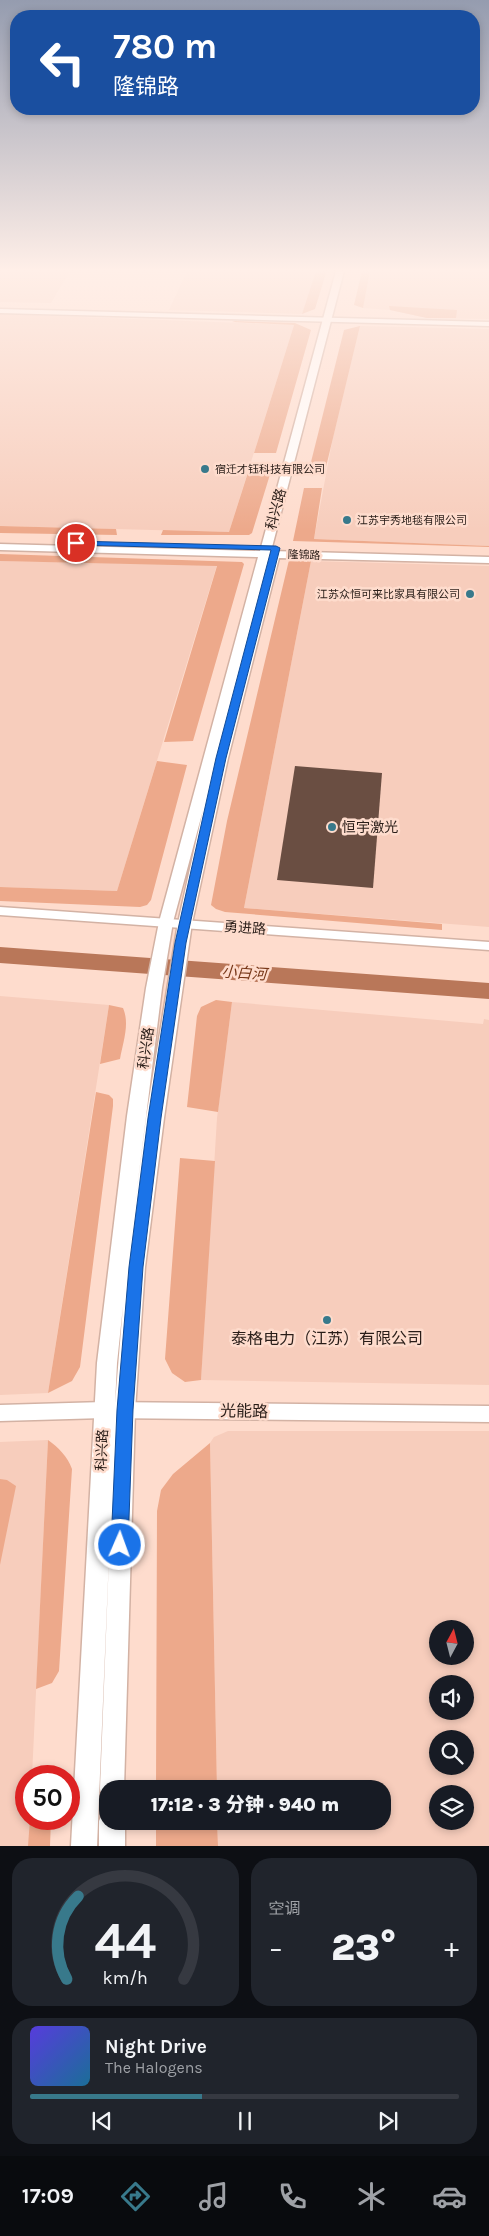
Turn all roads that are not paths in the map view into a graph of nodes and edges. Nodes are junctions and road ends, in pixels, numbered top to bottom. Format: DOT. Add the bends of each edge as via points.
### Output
graph roads {
  1 [pos="322,357"];
  2 [pos="0,541"];
  3 [pos="0,547"];
  4 [pos="270,551"];
  5 [pos="489,554"];
  6 [pos="489,560"];
  7 [pos="0,910"];
  8 [pos="166,922"];
  9 [pos="185,923"];
  10 [pos="489,946"];
  11 [pos="164,988"];
  12 [pos="104,1410"];
  13 [pos="125,1410"];
  14 [pos="0,1413"];
  15 [pos="489,1414"];
  16 [pos="112,1780"];
  17 [pos="112,1830"];
  18 [pos="84,1846"];
  19 [pos="112,1846"];
  1 -- 4 [label="main road, 科兴路"];
  2 -- 4 [label="main road, 隆锦路"];
  3 -- 4 [label="main road, 隆锦路"];
  4 -- 5 [label="main road, 隆锦路"];
  4 -- 6 [label="main road, 隆锦路"];
  4 -- 8 [label="main road, 科兴路"];
  4 -- 9 [label="main road, 科兴路"];
  7 -- 8 [label="street, 勇进路"];
  8 -- 9 [label="street, 勇进路"];
  8 -- 11 [label="main road, 科兴路" via="162,942"];
  9 -- 10 [label="street, 勇进路"];
  9 -- 11 [label="main road, 科兴路"];
  11 -- 12 [label="main road, 科兴路" via="118,1264"];
  11 -- 13 [label="main road, 科兴路"];
  12 -- 13 [label="street, 光能路"];
  12 -- 14 [label="street, 光能路"];
  12 -- 18 [label="main road, 科兴路"];
  13 -- 15 [label="street, 光能路"];
  13 -- 16 [label="main road, 科兴路"];
  17 -- 19 [label="main road"];
}
